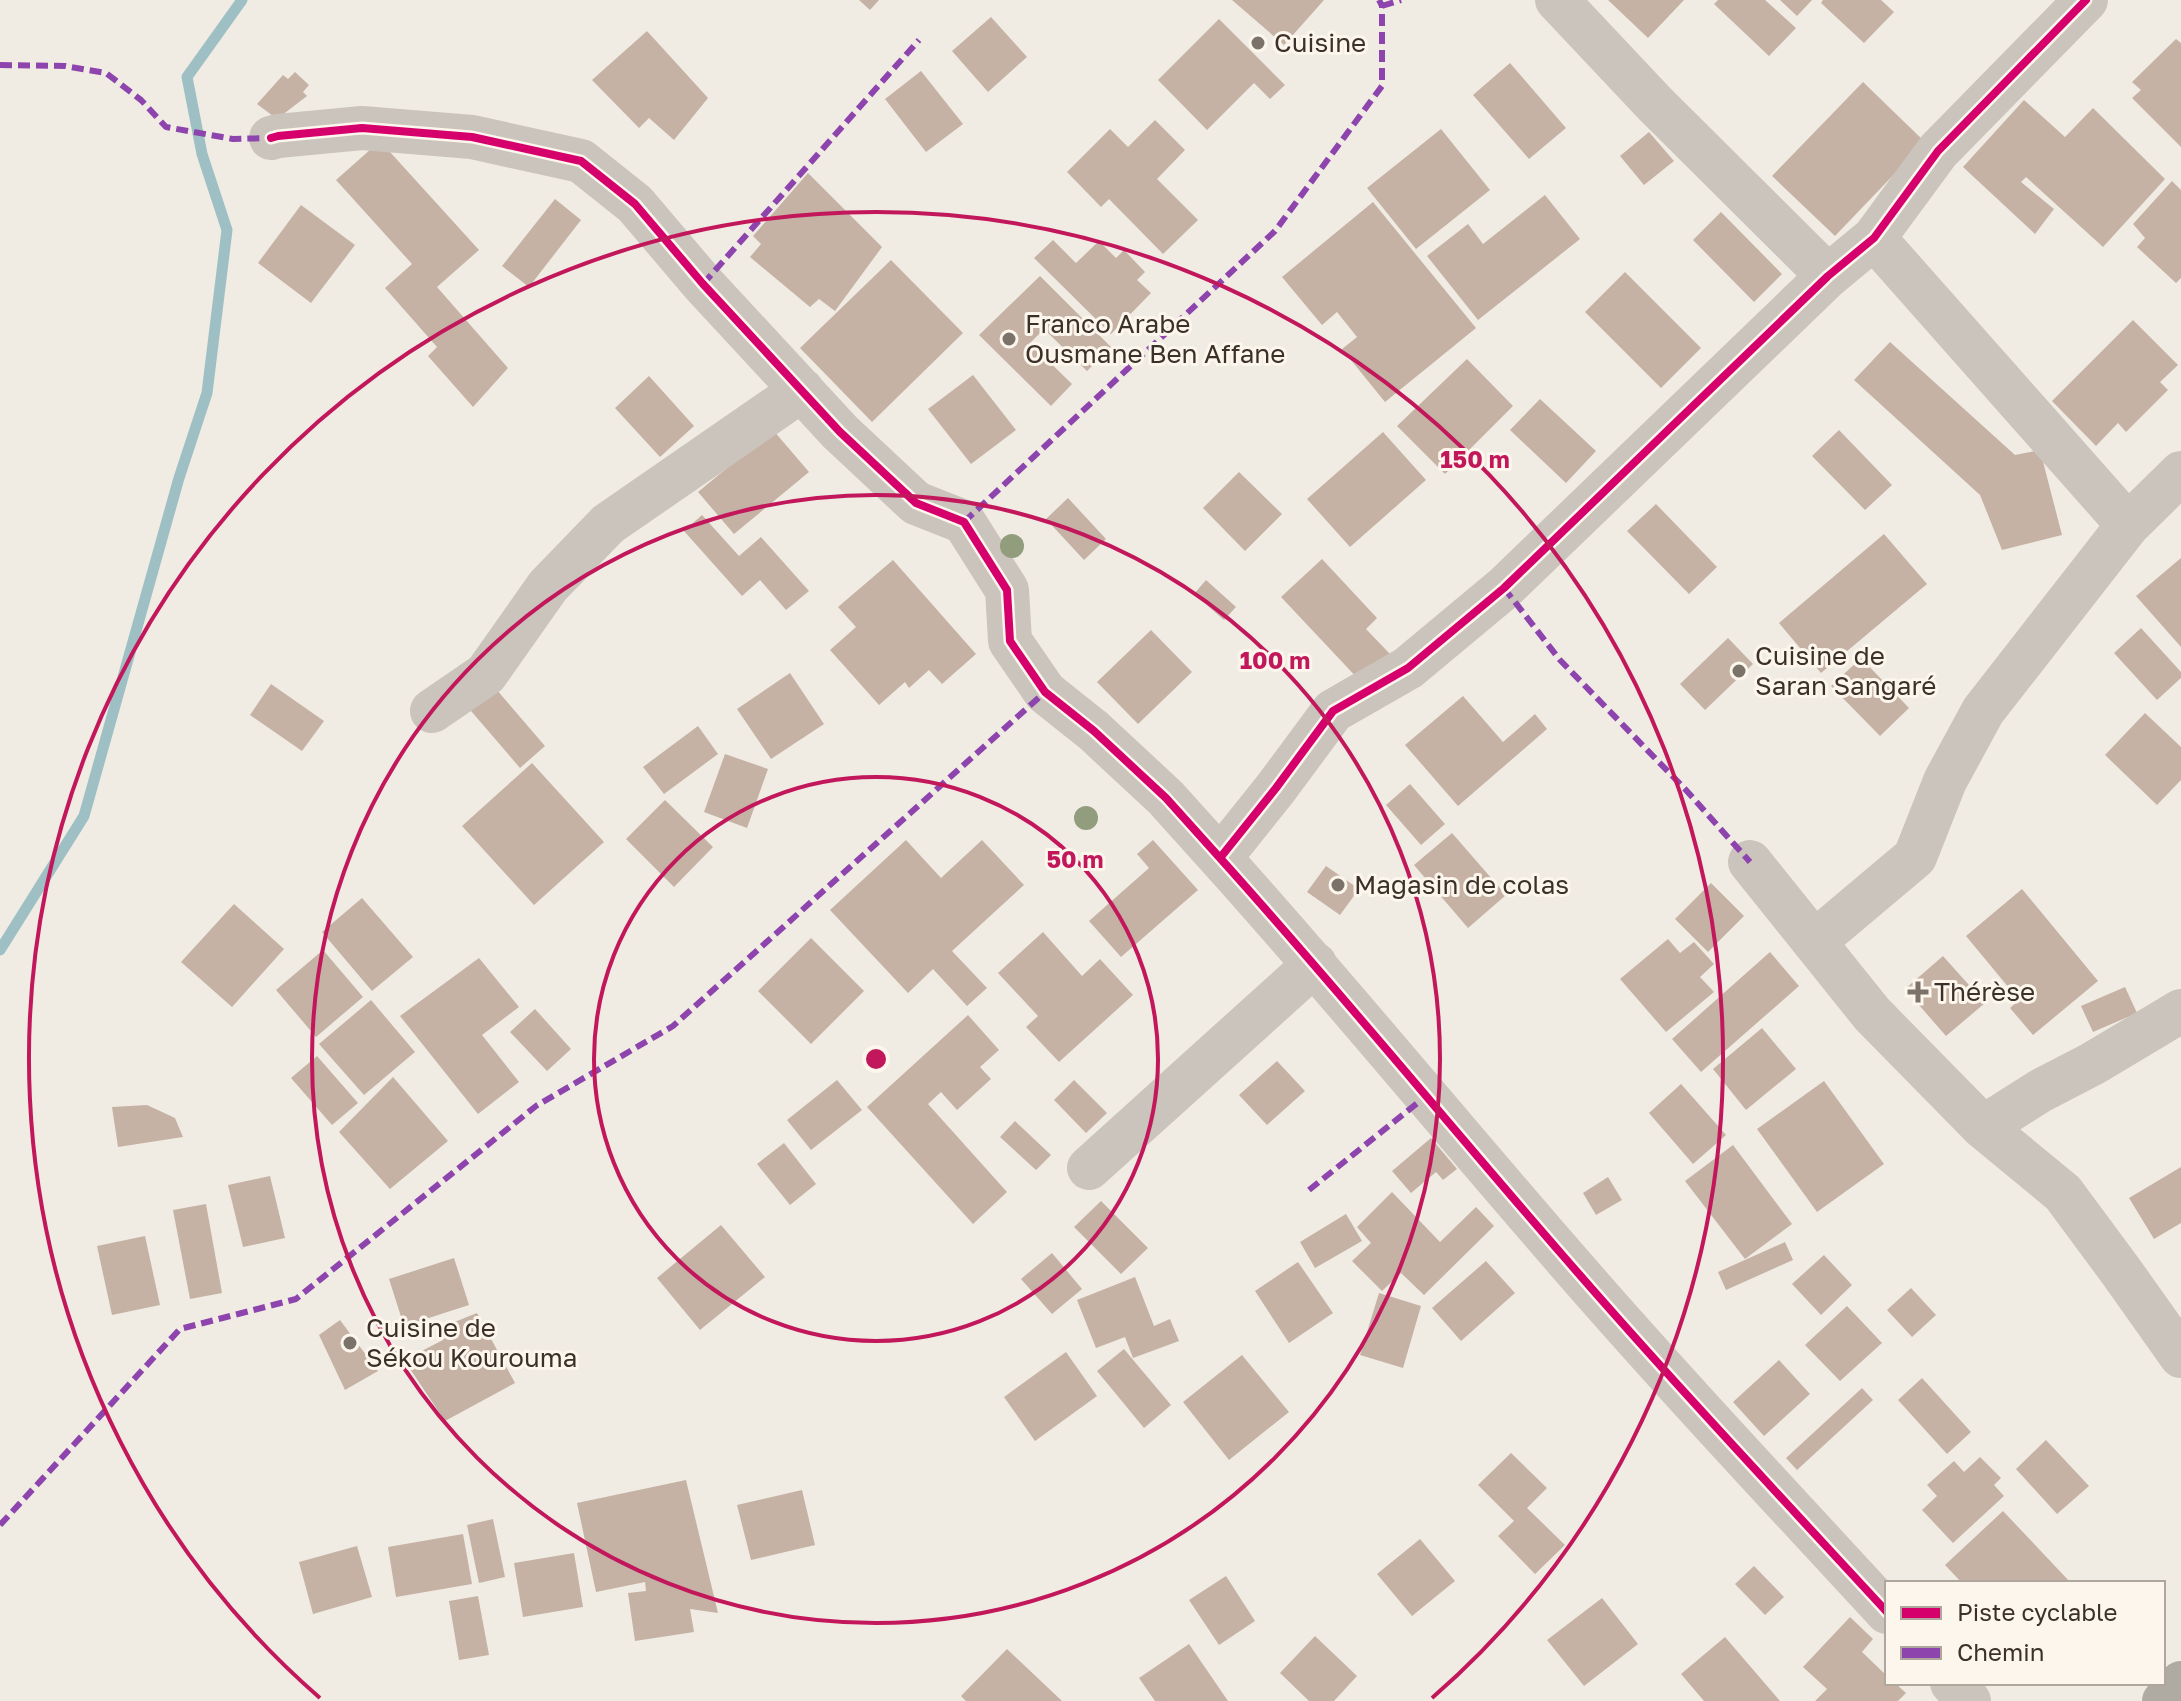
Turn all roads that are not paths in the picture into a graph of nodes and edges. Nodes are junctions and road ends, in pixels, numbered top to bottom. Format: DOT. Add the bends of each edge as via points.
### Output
graph roads {
  1 [pos="1557,0"];
  2 [pos="2086,0"];
  3 [pos="271,138"];
  4 [pos="1874,238"];
  5 [pos="1828,276"];
  6 [pos="802,390"];
  7 [pos="2181,473"];
  8 [pos="2128,525"];
  9 [pos="432,711"];
  10 [pos="1220,858"];
  11 [pos="1750,862"];
  12 [pos="1814,942"];
  13 [pos="1315,964"];
  14 [pos="2181,1011"];
  15 [pos="1983,1127"];
  16 [pos="1089,1168"];
  17 [pos="2181,1356"];
  18 [pos="1885,1610"];
  19 [pos="2181,1683"];
  20 [pos="1954,1685"];
  21 [pos="1969,1701"];
  22 [pos="2164,1701"];
  1 -- 5 [label="street"];
  2 -- 4 [label="street" via="1938,151"];
  3 -- 6 [label="street" via="362,128 472,137 581,161 635,204"];
  4 -- 5 [label="street"];
  4 -- 8 [label="street"];
  5 -- 10 [label="street" via="1504,588 1408,668 1333,711"];
  6 -- 9 [label="street" via="608,524 548,586 486,674"];
  6 -- 10 [label="street" via="916,503 964,522 1007,590 1010,641 1045,692 1166,798"];
  7 -- 8 [label="street"];
  8 -- 12 [label="street" via="1983,711 1945,781 1915,857"];
  10 -- 13 [label="street"];
  11 -- 12 [label="street"];
  12 -- 15 [label="street" via="1872,1014"];
  13 -- 16 [label="street"];
  13 -- 18 [label="street" via="1565,1258"];
  14 -- 15 [label="street"];
  15 -- 17 [label="street" via="2063,1193"];
  19 -- 22 [label="highway"];
  20 -- 21 [label="street"];
}
